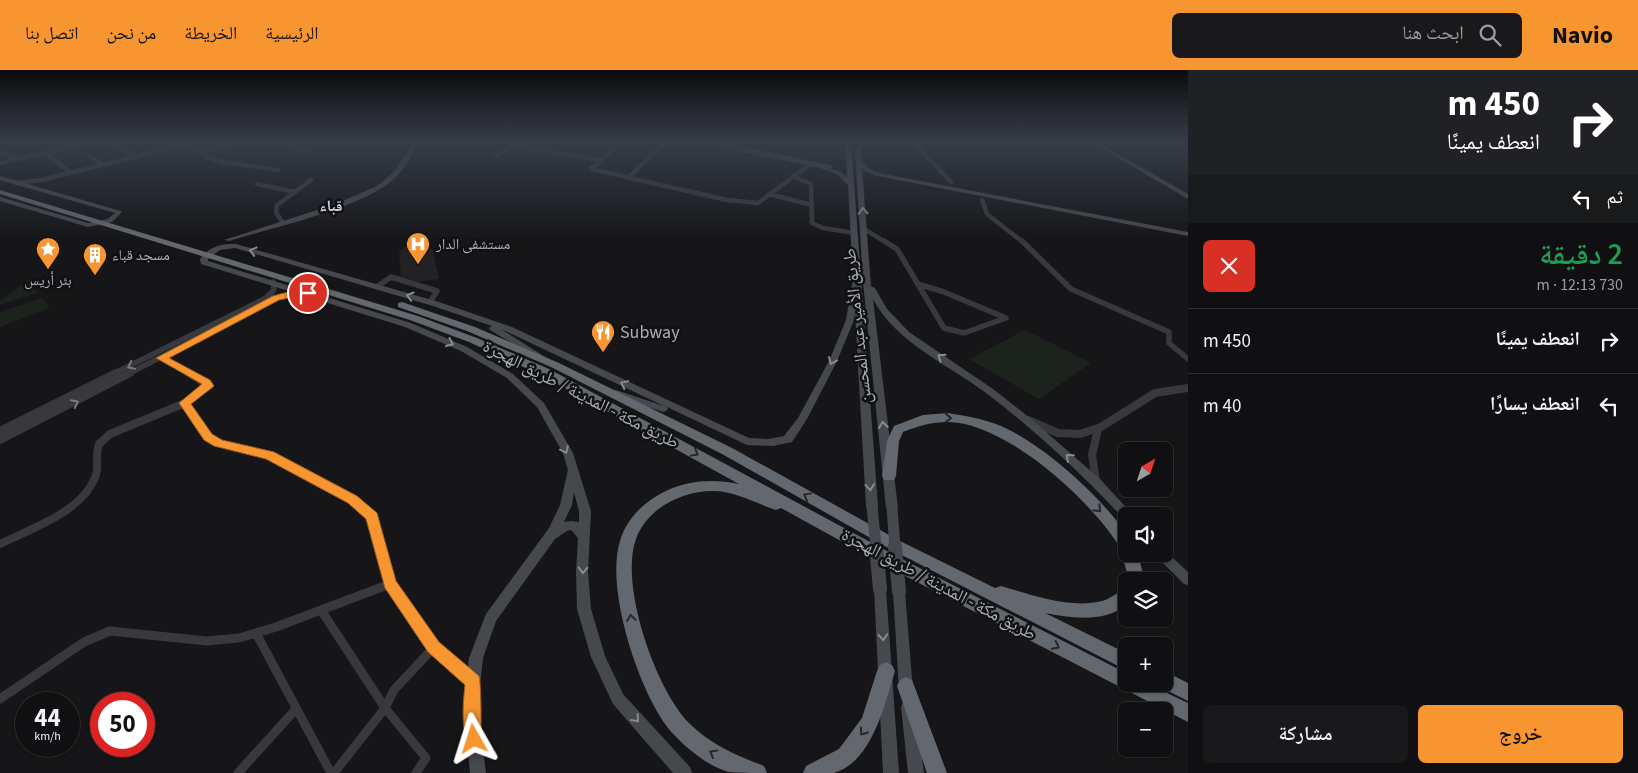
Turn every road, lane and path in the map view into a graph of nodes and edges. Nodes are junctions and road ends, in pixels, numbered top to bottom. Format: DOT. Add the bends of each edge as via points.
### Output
graph roads {
  1 [pos="60,175"];
  2 [pos="393,175"];
  3 [pos="616,175"];
  4 [pos="632,175"];
  5 [pos="840,175"];
  6 [pos="847,175"];
  7 [pos="867,175"];
  8 [pos="869,175"];
  9 [pos="945,175"];
  10 [pos="1150,175"];
  11 [pos="793,176"];
  12 [pos="0,178"];
  13 [pos="629,178"];
  14 [pos="870,179"];
  15 [pos="41,180"];
  16 [pos="311,180"];
  17 [pos="952,182"];
  18 [pos="16,183"];
  19 [pos="850,183"];
  20 [pos="257,184"];
  21 [pos="0,185"];
  22 [pos="32,187"];
  23 [pos="0,192"];
  24 [pos="295,192"];
  25 [pos="769,194"];
  26 [pos="1188,197"];
  27 [pos="0,199"];
  28 [pos="982,200"];
  29 [pos="812,205"];
  30 [pos="282,222"];
  31 [pos="864,229"];
  32 [pos="854,233"];
  33 [pos="1188,234"];
  34 [pos="227,240"];
  35 [pos="1188,240"];
  36 [pos="273,282"];
  37 [pos="856,282"];
  38 [pos="867,282"];
  39 [pos="918,284"];
  40 [pos="378,286"];
  41 [pos="308,293"];
  42 [pos="430,302"];
  43 [pos="474,316"];
  44 [pos="186,342"];
  45 [pos="161,358"];
  46 [pos="1188,359"];
  47 [pos="555,365"];
  48 [pos="599,387"];
  49 [pos="1188,388"];
  50 [pos="185,403"];
  51 [pos="46,408"];
  52 [pos="52,414"];
  53 [pos="1023,418"];
  54 [pos="719,428"];
  55 [pos="1098,429"];
  56 [pos="0,431"];
  57 [pos="0,440"];
  58 [pos="572,471"];
  59 [pos="889,476"];
  60 [pos="1096,481"];
  61 [pos="1120,507"];
  62 [pos="827,524"];
  63 [pos="1118,531"];
  64 [pos="551,535"];
  65 [pos="584,537"];
  66 [pos="0,544"];
  67 [pos="1170,562"];
  68 [pos="1188,580"];
  69 [pos="966,582"];
  70 [pos="390,584"];
  71 [pos="1118,605"];
  72 [pos="321,610"];
  73 [pos="256,633"];
  74 [pos="434,647"];
  75 [pos="1118,658"];
  76 [pos="886,671"];
  77 [pos="1118,678"];
  78 [pos="473,682"];
  79 [pos="1173,684"];
  80 [pos="906,686"];
  81 [pos="1146,692"];
  82 [pos="1188,692"];
  83 [pos="0,699"];
  84 [pos="385,708"];
  85 [pos="296,709"];
  86 [pos="1188,713"];
  87 [pos="238,773"];
  88 [pos="332,773"];
  89 [pos="416,773"];
  90 [pos="478,773"];
  91 [pos="684,773"];
  92 [pos="757,773"];
  93 [pos="813,773"];
  94 [pos="891,773"];
  95 [pos="916,773"];
  96 [pos="937,773"];
  1 -- 15 [label="street"];
  2 -- 30 [label="main road" via="380,186"];
  3 -- 13 [label="street"];
  4 -- 13 [label="street"];
  5 -- 19 [label="main road"];
  6 -- 19 [label="main road, طريق الأمير عبد المحسن"];
  7 -- 14 [label="main road, طريق الأمير عبد المحسن"];
  8 -- 14 [label="main road"];
  9 -- 17 [label="street"];
  10 -- 26 [label="main road"];
  11 -- 25 [label="street"];
  11 -- 29 [label="street" via="811,184"];
  12 -- 18 [label="main road"];
  13 -- 25 [label="street" via="742,202 758,203"];
  14 -- 28 [label="main road"];
  31 -- 14 [label="main road, طريق الأمير عبد المحسن, one-way"];
  14 -- 33 [label="main road"];
  15 -- 18 [label="street"];
  15 -- 22 [label="street"];
  16 -- 24 [label="street"];
  18 -- 22 [label="main road"];
  19 -- 32 [label="main road, طريق الأمير عبد المحسن"];
  20 -- 24 [label="street"];
  21 -- 47 [label="highway, طريق مكة - المدينة / طريق الهجرة" via="418,310"];
  22 -- 27 [label="main road" via="120,212 110,221 88,225"];
  23 -- 62 [label="highway, طريق مكة - المدينة / طريق الهجرة, one-way" via="414,318 473,340 546,372"];
  24 -- 30 [label="street" via="277,205 276,212"];
  25 -- 29 [label="street"];
  28 -- 35 [label="main road"];
  28 -- 46 [label="street" via="987,214 1033,250 1071,289 1169,332 1170,343"];
  29 -- 32 [label="street" via="814,225"];
  30 -- 34 [label="main road"];
  31 -- 38 [label="main road, طريق الأمير عبد المحسن"];
  31 -- 39 [label="street" via="897,249"];
  32 -- 37 [label="main road, طريق الأمير عبد المحسن"];
  40 -- 36 [label="main road, one-way" via="231,245 213,250 204,259 204,262"];
  36 -- 41 [label="main road"];
  36 -- 44 [label="street" via="274,290 266,298"];
  37 -- 54 [label="main road, one-way" via="850,320 833,361 788,439 767,444 747,441"];
  37 -- 76 [label="main road, طريق الأمير عبد المحسن, one-way, bridge"];
  53 -- 38 [label="main road, one-way" via="989,390 896,325"];
  59 -- 38 [label="main road, طريق الأمير عبد المحسن, one-way"];
  39 -- 39 [label="street" via="944,328 964,333 1006,318"];
  42 -- 40 [label="main road, one-way"];
  40 -- 42 [label="street" via="391,277 438,291"];
  41 -- 44 [label="street" via="276,298"];
  41 -- 58 [label="main road, one-way" via="408,325 464,349 510,376 541,405 568,453"];
  42 -- 43 [label="main road"];
  43 -- 47 [label="main road"];
  54 -- 43 [label="main road, one-way"];
  44 -- 45 [label="street"];
  44 -- 51 [label="street, one-way"];
  45 -- 50 [label="street" via="209,386"];
  52 -- 45 [label="street, one-way"];
  47 -- 48 [label="highway, طريق مكة - المدينة / طريق الهجرة"];
  48 -- 54 [label="main road"];
  69 -- 48 [label="highway, طريق مكة - المدينة / طريق الهجرة, one-way" via="727,451"];
  49 -- 55 [label="street" via="1150,395"];
  50 -- 66 [label="street" via="100,441 96,451 96,475 77,502"];
  50 -- 70 [label="street" via="208,437 218,443 270,455 365,509 372,517"];
  51 -- 52 [label="street"];
  51 -- 56 [label="street"];
  52 -- 57 [label="street"];
  53 -- 55 [label="street" via="1068,435"];
  60 -- 53 [label="main road, one-way"];
  55 -- 60 [label="street" via="1092,455"];
  58 -- 64 [label="main road" via="566,505"];
  58 -- 65 [label="main road" via="585,511"];
  59 -- 63 [label="highway, one-way" via="893,441 898,429 928,417 980,423 1003,431 1057,469"];
  59 -- 80 [label="main road, طريق الأمير عبد المحسن, bridge"];
  60 -- 61 [label="main road"];
  62 -- 77 [label="highway, طريق مكة - المدينة / طريق الهجرة, one-way" via="893,562"];
  92 -- 62 [label="highway, one-way" via="709,752 681,728 652,684 631,625 624,559 630,533 652,506 665,496 677,490 705,486 734,488"];
  64 -- 65 [label="main road" via="570,525"];
  64 -- 78 [label="main road" via="491,618 476,658"];
  65 -- 91 [label="main road, one-way" via="584,609 598,657 618,699"];
  67 -- 68 [label="main road"];
  69 -- 71 [label="highway" via="1075,612"];
  69 -- 75 [label="highway, طريق مكة - المدينة / طريق الهجرة"];
  70 -- 72 [label="street"];
  70 -- 74 [label="street"];
  72 -- 73 [label="street"];
  72 -- 84 [label="street"];
  73 -- 83 [label="street" via="207,641 110,631 84,642"];
  73 -- 85 [label="street"];
  74 -- 78 [label="street"];
  74 -- 84 [label="street" via="394,690"];
  76 -- 93 [label="highway, one-way" via="870,723 846,756"];
  76 -- 94 [label="main road, طريق الأمير عبد المحسن"];
  78 -- 90 [label="main road" via="471,705"];
  79 -- 82 [label="highway"];
  80 -- 95 [label="main road, طريق الأمير عبد المحسن"];
  80 -- 96 [label="highway"];
  81 -- 86 [label="highway"];
  84 -- 88 [label="street"];
  84 -- 89 [label="street" via="426,758"];
  85 -- 87 [label="street"];
  85 -- 88 [label="street"];
}
